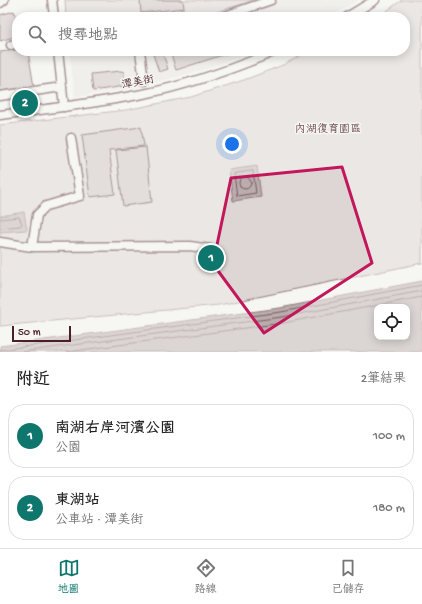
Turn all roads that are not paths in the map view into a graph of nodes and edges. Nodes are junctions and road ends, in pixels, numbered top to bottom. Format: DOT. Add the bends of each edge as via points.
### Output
graph roads {
  1 [pos="4,0"];
  2 [pos="52,0"];
  3 [pos="271,0"];
  4 [pos="375,0"];
  5 [pos="0,4"];
  6 [pos="53,12"];
  7 [pos="236,12"];
  8 [pos="355,12"];
  9 [pos="59,56"];
  10 [pos="141,56"];
  11 [pos="263,56"];
  12 [pos="144,81"];
  13 [pos="62,87"];
  14 [pos="0,96"];
  15 [pos="64,107"];
  16 [pos="0,115"];
  17 [pos="71,138"];
  18 [pos="0,242"];
  19 [pos="32,247"];
  20 [pos="210,249"];
  1 -- 5 [label="street"];
  2 -- 6 [label="street"];
  3 -- 7 [label="street"];
  4 -- 8 [label="street"];
  9 -- 13 [label="street"];
  10 -- 12 [label="street"];
  11 -- 15 [label="street, 潭美街" via="218,73 149,93"];
  13 -- 14 [label="street"];
  13 -- 15 [label="street"];
  15 -- 16 [label="street, 潭美街"];
  17 -- 19 [label="street" via="80,196 46,206 37,215"];
  18 -- 19 [label="street"];
  19 -- 20 [label="street" via="190,246"];
}
